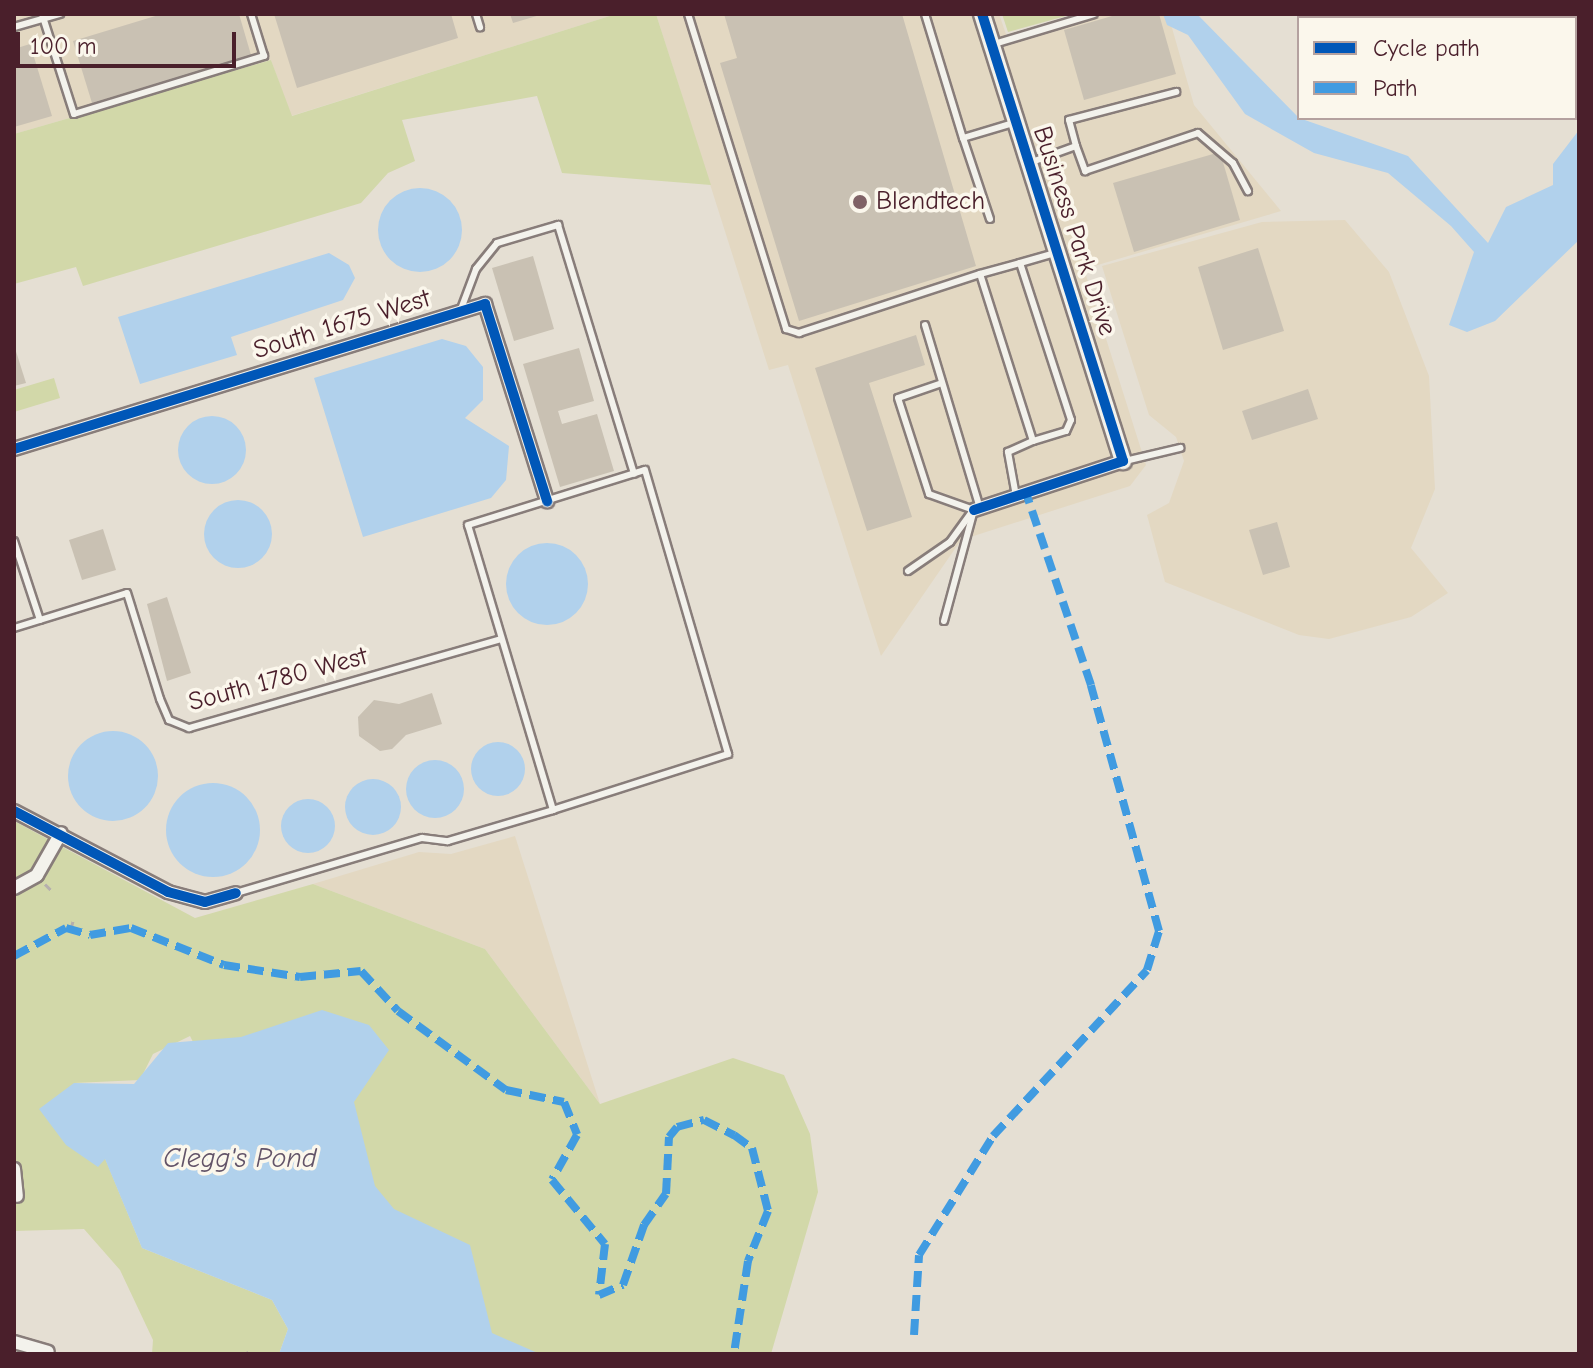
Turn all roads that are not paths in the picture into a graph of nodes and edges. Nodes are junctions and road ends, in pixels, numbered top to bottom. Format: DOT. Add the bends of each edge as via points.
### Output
graph roads {
  1 [pos="60,14"];
  2 [pos="251,14"];
  3 [pos="476,14"];
  4 [pos="688,14"];
  5 [pos="925,14"];
  6 [pos="982,14"];
  7 [pos="1094,14"];
  8 [pos="42,16"];
  9 [pos="14,27"];
  10 [pos="480,27"];
  11 [pos="992,45"];
  12 [pos="1176,92"];
  13 [pos="1016,122"];
  14 [pos="963,138"];
  15 [pos="1076,146"];
  16 [pos="1029,163"];
  17 [pos="1248,191"];
  18 [pos="990,219"];
  19 [pos="1057,252"];
  20 [pos="1020,263"];
  21 [pos="980,274"];
  22 [pos="461,312"];
  23 [pos="925,325"];
  24 [pos="942,383"];
  25 [pos="1033,441"];
  26 [pos="1180,448"];
  27 [pos="14,449"];
  28 [pos="1123,461"];
  29 [pos="634,474"];
  30 [pos="1016,496"];
  31 [pos="547,501"];
  32 [pos="977,509"];
  33 [pos="14,541"];
  34 [pos="908,571"];
  35 [pos="40,620"];
  36 [pos="944,621"];
  37 [pos="14,628"];
  38 [pos="501,639"];
  39 [pos="553,810"];
  40 [pos="14,811"];
  41 [pos="61,833"];
  42 [pos="14,888"];
  43 [pos="236,893"];
  44 [pos="14,1169"];
  45 [pos="17,1196"];
  46 [pos="14,1342"];
  47 [pos="48,1352"];
  1 -- 8 [label="lane"];
  2 -- 8 [label="lane" via="264,56 74,114"];
  3 -- 10 [label="lane"];
  4 -- 21 [label="lane" via="786,329 799,333"];
  5 -- 14 [label="lane"];
  6 -- 11 [label="street, Business Park Drive"];
  7 -- 11 [label="lane"];
  8 -- 9 [label="lane"];
  11 -- 13 [label="street, Business Park Drive"];
  12 -- 15 [label="lane" via="1069,120"];
  13 -- 14 [label="lane"];
  13 -- 16 [label="street, Business Park Drive"];
  14 -- 18 [label="lane"];
  15 -- 16 [label="lane"];
  15 -- 17 [label="lane" via="1085,171 1198,133 1226,153"];
  16 -- 19 [label="street, Business Park Drive"];
  19 -- 20 [label="lane"];
  19 -- 28 [label="street, Business Park Drive"];
  20 -- 21 [label="lane"];
  20 -- 25 [label="lane" via="1071,420 1066,431"];
  21 -- 25 [label="lane"];
  22 -- 27 [label="street, South 1675 West"];
  22 -- 29 [label="lane" via="476,269 497,243 558,225"];
  22 -- 31 [label="street, South 1675 West" via="485,304"];
  23 -- 24 [label="lane"];
  24 -- 32 [label="lane"];
  24 -- 32 [label="lane" via="898,398 929,494"];
  25 -- 30 [label="lane" via="1008,452"];
  26 -- 28 [label="lane"];
  28 -- 30 [label="street"];
  29 -- 31 [label="lane"];
  29 -- 39 [label="lane" via="645,470 728,754"];
  30 -- 32 [label="street"];
  31 -- 38 [label="lane" via="468,525"];
  32 -- 34 [label="lane" via="950,542"];
  32 -- 36 [label="lane"];
  33 -- 35 [label="lane"];
  35 -- 37 [label="lane, South 1780 West"];
  35 -- 38 [label="lane, South 1780 West" via="127,593 169,720 189,728"];
  38 -- 39 [label="lane"];
  39 -- 43 [label="lane" via="448,841 422,838"];
  40 -- 41 [label="street"];
  41 -- 42 [label="street" via="37,875"];
  41 -- 43 [label="street" via="168,892 205,902"];
  44 -- 45 [label="street"];
  46 -- 47 [label="street"];
}
